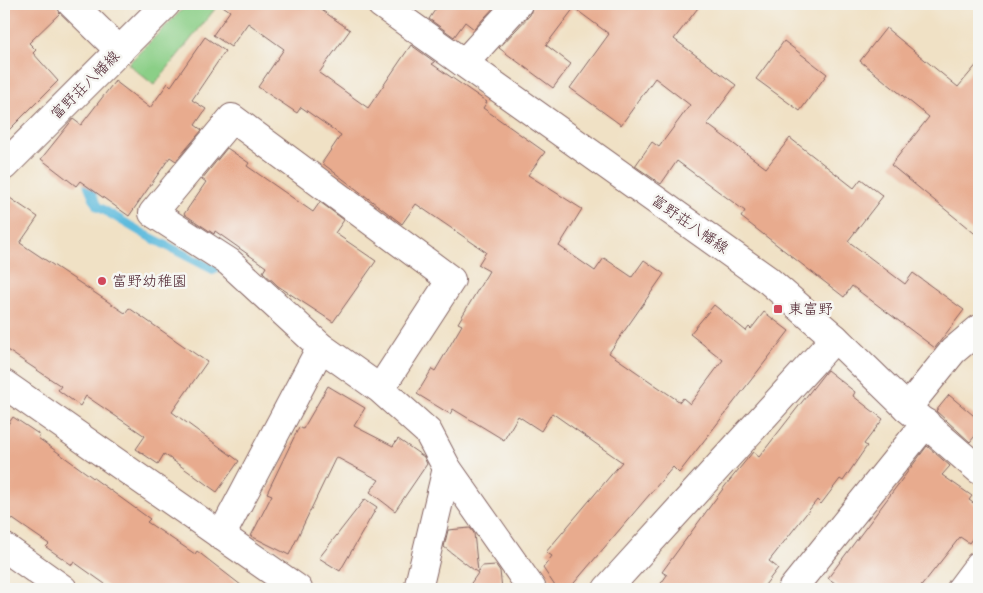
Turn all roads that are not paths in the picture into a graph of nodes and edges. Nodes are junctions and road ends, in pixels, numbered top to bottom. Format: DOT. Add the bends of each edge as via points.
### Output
graph roads {
  1 [pos="72,4"];
  2 [pos="166,4"];
  3 [pos="381,4"];
  4 [pos="518,4"];
  5 [pos="120,51"];
  6 [pos="464,63"];
  7 [pos="4,166"];
  8 [pos="979,329"];
  9 [pos="835,338"];
  10 [pos="321,347"];
  11 [pos="380,389"];
  12 [pos="8,395"];
  13 [pos="917,415"];
  14 [pos="447,468"];
  15 [pos="979,470"];
  16 [pos="221,536"];
  17 [pos="4,547"];
  18 [pos="979,565"];
  19 [pos="63,589"];
  20 [pos="298,589"];
  21 [pos="418,589"];
  22 [pos="532,589"];
  23 [pos="606,589"];
  24 [pos="792,589"];
  25 [pos="961,589"];
  1 -- 5 [label="street"];
  2 -- 5 [label="street, 富野荘八幡線"];
  3 -- 6 [label="street, 富野荘八幡線"];
  4 -- 6 [label="street"];
  5 -- 7 [label="street, 富野荘八幡線"];
  6 -- 9 [label="street, 富野荘八幡線" via="768,280"];
  8 -- 13 [label="street" via="953,351"];
  9 -- 13 [label="street, 富野荘八幡線"];
  9 -- 23 [label="street"];
  10 -- 11 [label="street"];
  10 -- 11 [label="street" via="229,262 153,213 232,118 452,280"];
  10 -- 16 [label="street"];
  11 -- 14 [label="street" via="428,432"];
  12 -- 16 [label="street"];
  13 -- 15 [label="street, 富野荘八幡線"];
  13 -- 24 [label="street"];
  14 -- 21 [label="street"];
  14 -- 22 [label="street"];
  16 -- 20 [label="street"];
  17 -- 19 [label="street"];
  18 -- 25 [label="street"];
}
